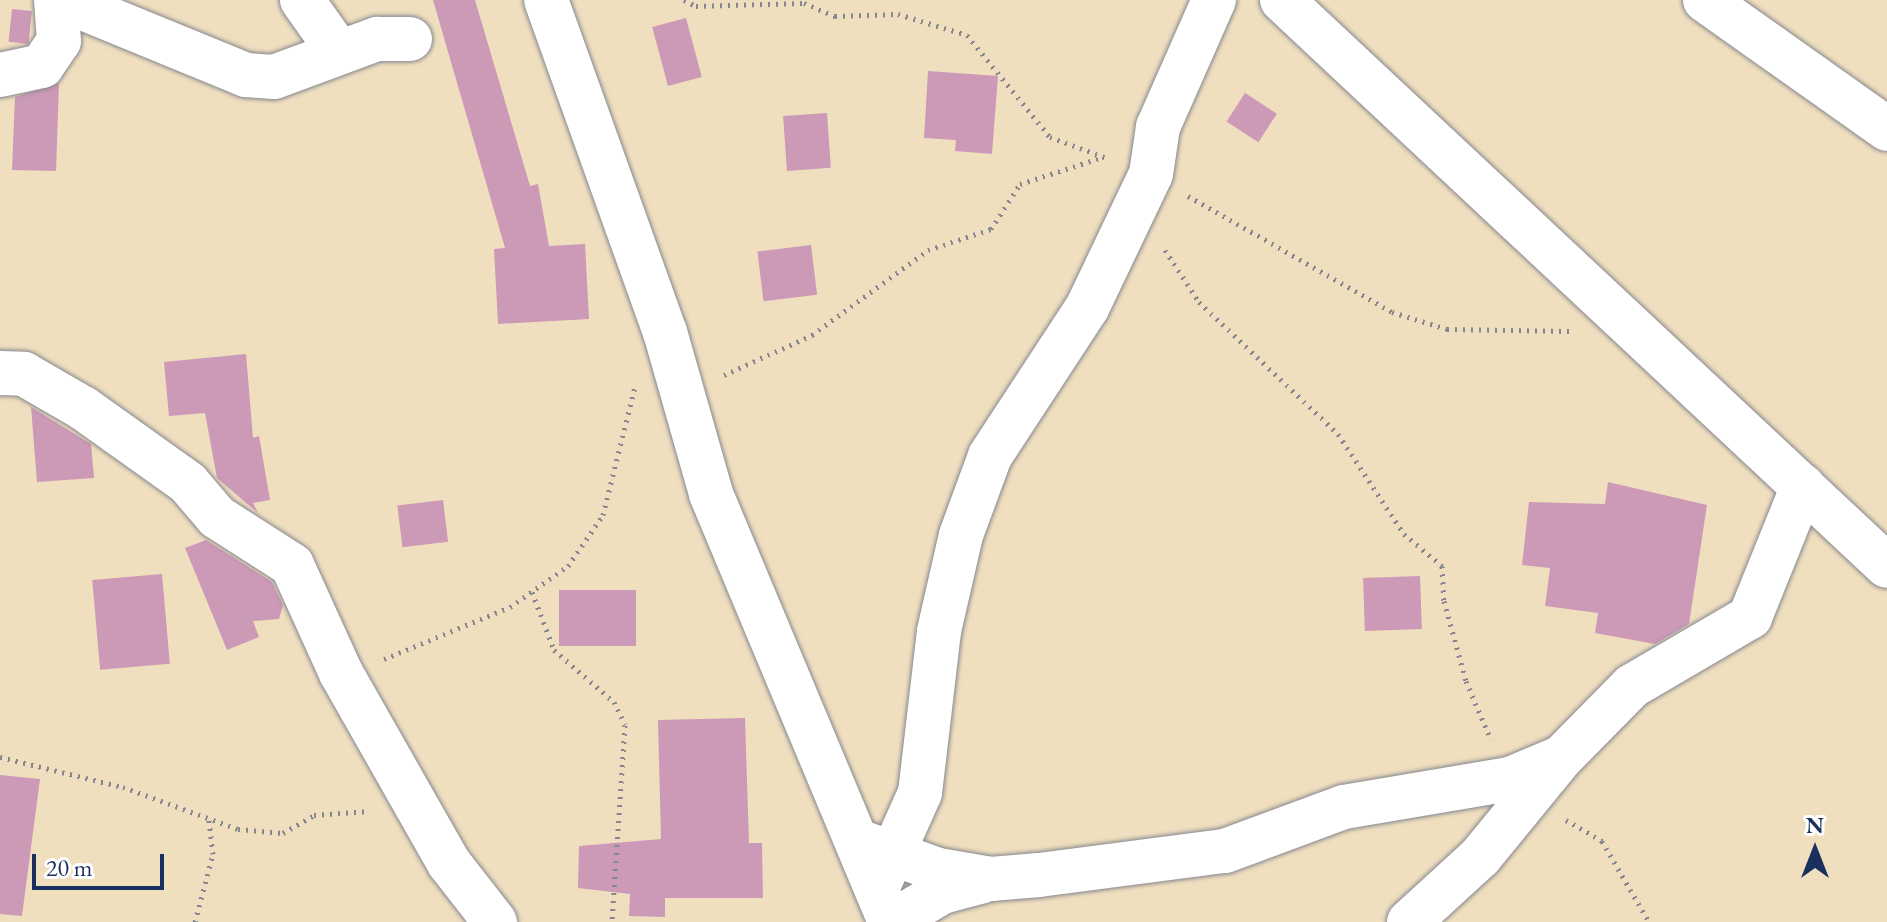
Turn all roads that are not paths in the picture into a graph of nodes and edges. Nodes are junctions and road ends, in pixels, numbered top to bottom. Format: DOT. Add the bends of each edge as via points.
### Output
graph roads {
  1 [pos="56,0"];
  2 [pos="63,0"];
  3 [pos="302,0"];
  4 [pos="546,0"];
  5 [pos="1214,0"];
  6 [pos="1282,0"];
  7 [pos="1705,0"];
  8 [pos="410,39"];
  9 [pos="339,52"];
  10 [pos="0,75"];
  11 [pos="1887,129"];
  12 [pos="0,373"];
  13 [pos="1803,486"];
  14 [pos="1887,566"];
  15 [pos="1519,788"];
  16 [pos="991,879"];
  17 [pos="882,885"];
  18 [pos="495,922"];
  19 [pos="1409,922"];
  1 -- 10 [label="street" via="59,41 42,66"];
  2 -- 9 [label="street" via="246,75 274,77"];
  3 -- 9 [label="street"];
  4 -- 17 [label="street" via="665,332 711,494"];
  5 -- 17 [label="street" via="1158,127 1144,190 1087,308 990,456 965,522 939,631 920,793"];
  6 -- 13 [label="street"];
  7 -- 11 [label="street"];
  8 -- 9 [label="street" via="377,39"];
  12 -- 18 [label="street" via="24,374 83,408 188,483 217,517 292,565 341,673 411,796"];
  13 -- 14 [label="street"];
  13 -- 15 [label="street" via="1750,617 1632,686 1562,757"];
  15 -- 16 [label="street" via="1344,807 1225,851"];
  15 -- 19 [label="street" via="1480,857"];
  16 -- 17 [label="street"];
  16 -- 17 [label="street" via="942,892"];
}
